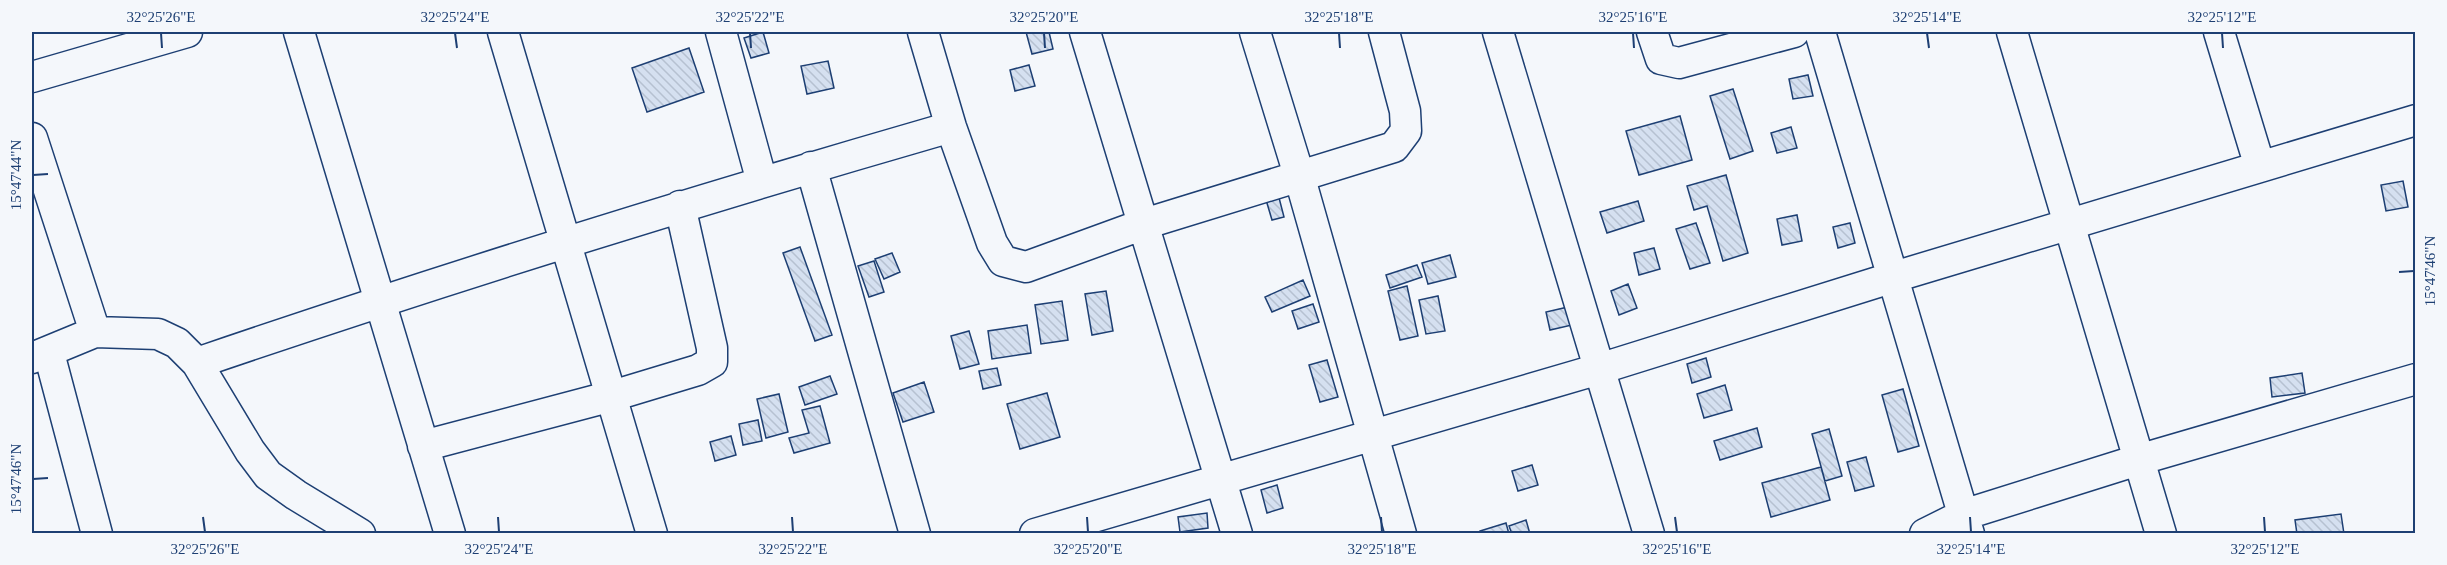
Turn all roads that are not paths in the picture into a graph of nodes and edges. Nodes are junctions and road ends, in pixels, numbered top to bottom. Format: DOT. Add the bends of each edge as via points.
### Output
graph roads {
  1 [pos="187,32"];
  2 [pos="299,32"];
  3 [pos="503,32"];
  4 [pos="721,32"];
  5 [pos="923,32"];
  6 [pos="1084,32"];
  7 [pos="1255,32"];
  8 [pos="1384,32"];
  9 [pos="1498,32"];
  10 [pos="1652,32"];
  11 [pos="1794,32"];
  12 [pos="1820,32"];
  13 [pos="2012,32"];
  14 [pos="2219,32"];
  15 [pos="107,43"];
  16 [pos="32,77"];
  17 [pos="2415,120"];
  18 [pos="951,127"];
  19 [pos="32,138"];
  20 [pos="811,167"];
  21 [pos="2260,167"];
  22 [pos="1299,175"];
  23 [pos="762,182"];
  24 [pos="680,207"];
  25 [pos="2069,224"];
  26 [pos="1144,225"];
  27 [pos="566,243"];
  28 [pos="1894,277"];
  29 [pos="380,301"];
  30 [pos="95,332"];
  31 [pos="40,355"];
  32 [pos="197,363"];
  33 [pos="1599,369"];
  34 [pos="2415,380"];
  35 [pos="612,396"];
  36 [pos="1371,435"];
  37 [pos="423,446"];
  38 [pos="2138,460"];
  39 [pos="1221,479"];
  40 [pos="1966,524"];
  41 [pos="97,534"];
  42 [pos="360,534"];
  43 [pos="450,534"];
  44 [pos="652,534"];
  45 [pos="915,534"];
  46 [pos="1035,534"];
  47 [pos="1237,534"];
  48 [pos="1401,534"];
  49 [pos="1649,534"];
  50 [pos="1925,534"];
  51 [pos="2161,534"];
  1 -- 15 [label="street"];
  2 -- 29 [label="street"];
  3 -- 27 [label="street"];
  4 -- 23 [label="street"];
  5 -- 18 [label="street"];
  6 -- 26 [label="street"];
  7 -- 22 [label="street"];
  8 -- 22 [label="street" via="1405,111 1406,132 1394,147"];
  9 -- 33 [label="street"];
  10 -- 11 [label="street" via="1661,59 1678,63"];
  12 -- 28 [label="street"];
  13 -- 25 [label="street"];
  14 -- 21 [label="street"];
  15 -- 16 [label="street"];
  17 -- 21 [label="street"];
  18 -- 20 [label="street"];
  18 -- 26 [label="street" via="992,243 1003,261 1026,267"];
  19 -- 30 [label="street"];
  20 -- 23 [label="street"];
  20 -- 45 [label="street"];
  21 -- 25 [label="street"];
  22 -- 26 [label="street"];
  22 -- 36 [label="street"];
  23 -- 24 [label="street"];
  24 -- 27 [label="street"];
  24 -- 35 [label="street" via="712,362 698,370"];
  25 -- 28 [label="street"];
  25 -- 38 [label="street"];
  26 -- 39 [label="street"];
  27 -- 29 [label="street"];
  27 -- 35 [label="street"];
  28 -- 33 [label="street"];
  28 -- 40 [label="street"];
  29 -- 32 [label="street"];
  29 -- 37 [label="street"];
  30 -- 31 [label="street"];
  30 -- 32 [label="street" via="158,334 177,344"];
  31 -- 41 [label="street"];
  32 -- 42 [label="street" via="268,475"];
  33 -- 36 [label="street"];
  33 -- 49 [label="street"];
  34 -- 38 [label="street"];
  35 -- 37 [label="street"];
  35 -- 44 [label="street"];
  36 -- 39 [label="street"];
  36 -- 48 [label="street"];
  37 -- 43 [label="street"];
  38 -- 40 [label="street"];
  38 -- 51 [label="street"];
  39 -- 46 [label="street"];
  39 -- 47 [label="street"];
  40 -- 50 [label="street"];
}
